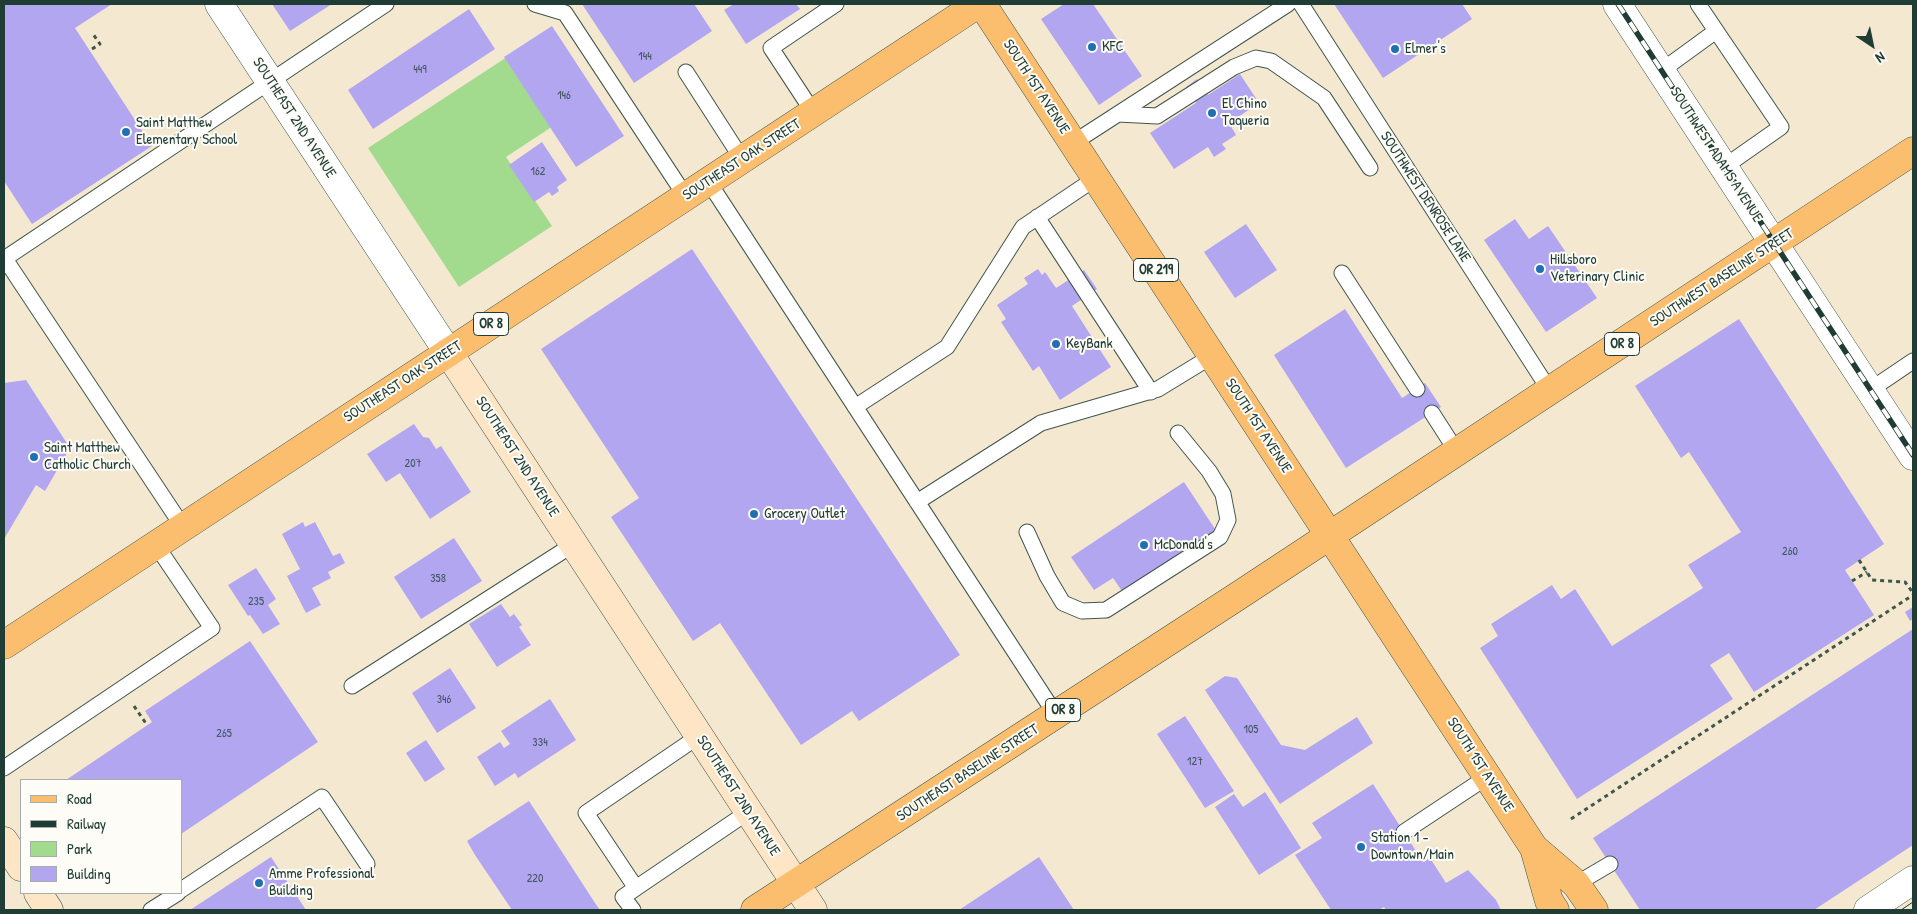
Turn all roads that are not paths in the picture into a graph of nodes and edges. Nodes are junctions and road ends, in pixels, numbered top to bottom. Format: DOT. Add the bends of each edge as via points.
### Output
graph roads {
  1 [pos="219,4"];
  2 [pos="386,4"];
  3 [pos="535,4"];
  4 [pos="836,4"];
  5 [pos="980,4"];
  6 [pos="1288,4"];
  7 [pos="1301,4"];
  8 [pos="1617,4"];
  9 [pos="1698,4"];
  10 [pos="1716,31"];
  11 [pos="1662,71"];
  12 [pos="686,72"];
  13 [pos="269,80"];
  14 [pos="813,112"];
  15 [pos="1118,114"];
  16 [pos="1073,143"];
  17 [pos="1913,151"];
  18 [pos="742,159"];
  19 [pos="1370,168"];
  20 [pos="1724,168"];
  21 [pos="1096,178"];
  22 [pos="708,182"];
  23 [pos="686,196"];
  24 [pos="1037,217"];
  25 [pos="1775,244"];
  26 [pos="4,259"];
  27 [pos="1342,272"];
  28 [pos="448,352"];
  29 [pos="1212,356"];
  30 [pos="1913,361"];
  31 [pos="1417,389"];
  32 [pos="1870,390"];
  33 [pos="1550,391"];
  34 [pos="1151,392"];
  35 [pos="854,407"];
  36 [pos="1432,412"];
  37 [pos="1178,433"];
  38 [pos="1457,452"];
  39 [pos="1913,456"];
  40 [pos="917,502"];
  41 [pos="183,527"];
  42 [pos="1026,532"];
  43 [pos="1330,535"];
  44 [pos="574,544"];
  45 [pos="156,545"];
  46 [pos="4,645"];
  47 [pos="352,686"];
  48 [pos="1056,715"];
  49 [pos="699,736"];
  50 [pos="4,768"];
  51 [pos="1487,777"];
  52 [pos="748,812"];
  53 [pos="1404,832"];
  54 [pos="4,841"];
  55 [pos="1534,848"];
  56 [pos="367,864"];
  57 [pos="1610,864"];
  58 [pos="20,865"];
  59 [pos="1913,880"];
  60 [pos="796,884"];
  61 [pos="1576,884"];
  62 [pos="636,888"];
  63 [pos="182,889"];
  64 [pos="39,894"];
  65 [pos="176,894"];
  66 [pos="49,910"];
  67 [pos="151,910"];
  68 [pos="633,910"];
  69 [pos="755,910"];
  70 [pos="813,910"];
  71 [pos="1555,910"];
  72 [pos="1594,910"];
  73 [pos="1868,910"];
  1 -- 13 [label="street, SOUTHEAST 2ND AVENUE"];
  2 -- 13 [label="lane"];
  3 -- 23 [label="lane" via="565,13"];
  4 -- 14 [label="lane" via="771,48"];
  5 -- 14 [label="main road, SOUTHEAST OAK STREET / OR 8"];
  5 -- 16 [label="main road, SOUTH 1ST AVENUE / OR 219"];
  6 -- 15 [label="lane"];
  7 -- 33 [label="lane, SOUTHWEST DENROSE LANE"];
  8 -- 11 [label="street, SOUTHWEST ADAMS AVENUE"];
  9 -- 10 [label="lane"];
  10 -- 11 [label="lane"];
  10 -- 20 [label="lane" via="1781,127"];
  11 -- 20 [label="street, SOUTHWEST ADAMS AVENUE"];
  12 -- 18 [label="lane"];
  13 -- 26 [label="lane" via="182,142"];
  13 -- 28 [label="street, SOUTHEAST 2ND AVENUE"];
  14 -- 18 [label="main road, SOUTHEAST OAK STREET / OR 8"];
  15 -- 16 [label="lane"];
  15 -- 19 [label="lane" via="1157,116 1234,68 1256,58 1271,61 1324,98"];
  16 -- 21 [label="main road, SOUTH 1ST AVENUE / OR 219"];
  17 -- 25 [label="main road, SOUTHWEST BASELINE STREET / OR 8"];
  18 -- 22 [label="main road, SOUTHEAST OAK STREET / OR 8"];
  20 -- 25 [label="street, SOUTHWEST ADAMS AVENUE"];
  21 -- 24 [label="lane"];
  21 -- 29 [label="main road, SOUTH 1ST AVENUE / OR 219"];
  22 -- 23 [label="main road, SOUTHEAST OAK STREET / OR 8"];
  22 -- 35 [label="lane"];
  23 -- 28 [label="main road, SOUTHEAST OAK STREET / OR 8"];
  24 -- 34 [label="lane"];
  24 -- 35 [label="lane" via="1023,227 947,347"];
  25 -- 32 [label="street, SOUTHWEST ADAMS AVENUE"];
  25 -- 33 [label="main road, SOUTHWEST BASELINE STREET / OR 8"];
  26 -- 41 [label="lane"];
  27 -- 31 [label="lane"];
  28 -- 41 [label="main road, SOUTHEAST OAK STREET / OR 8"];
  28 -- 44 [label="street, SOUTHEAST 2ND AVENUE"];
  29 -- 34 [label="lane"];
  29 -- 43 [label="main road, SOUTH 1ST AVENUE / OR 219"];
  30 -- 32 [label="lane"];
  32 -- 39 [label="street, SOUTHWEST ADAMS AVENUE"];
  33 -- 38 [label="main road, SOUTHWEST BASELINE STREET / OR 8"];
  34 -- 40 [label="lane" via="1041,423"];
  35 -- 40 [label="lane"];
  36 -- 38 [label="lane"];
  37 -- 42 [label="lane" via="1223,494 1228,520 1220,537 1106,610 1082,610 1062,603"];
  38 -- 43 [label="main road, SOUTHWEST BASELINE STREET / OR 8"];
  40 -- 48 [label="lane"];
  41 -- 45 [label="main road, SOUTHEAST OAK STREET / OR 8"];
  43 -- 48 [label="main road, SOUTHEAST BASELINE STREET / OR 8"];
  43 -- 51 [label="main road, SOUTH 1ST AVENUE"];
  44 -- 47 [label="lane"];
  44 -- 49 [label="street, SOUTHEAST 2ND AVENUE"];
  45 -- 46 [label="main road, SOUTHEAST OAK STREET / OR 8"];
  45 -- 50 [label="lane" via="212,628"];
  48 -- 60 [label="main road, SOUTHEAST BASELINE STREET / OR 8"];
  49 -- 52 [label="street, SOUTHEAST 2ND AVENUE"];
  49 -- 62 [label="lane" via="586,813"];
  51 -- 53 [label="lane"];
  51 -- 55 [label="main road, SOUTH 1ST AVENUE"];
  52 -- 60 [label="street, SOUTHEAST 2ND AVENUE"];
  52 -- 62 [label="lane"];
  54 -- 58 [label="street"];
  55 -- 61 [label="main road, SOUTH 1ST AVENUE"];
  55 -- 71 [label="main road, SOUTH 1ST AVENUE" via="1549,901"];
  56 -- 63 [label="lane" via="322,797"];
  57 -- 61 [label="lane"];
  59 -- 73 [label="street"];
  60 -- 69 [label="main road, SOUTHEAST BASELINE STREET / OR 8"];
  60 -- 70 [label="street, SOUTHEAST 2ND AVENUE"];
  61 -- 72 [label="main road, SOUTH 1ST AVENUE"];
  62 -- 68 [label="lane" via="623,897"];
  64 -- 66 [label="street"];
  65 -- 67 [label="lane"];
}
